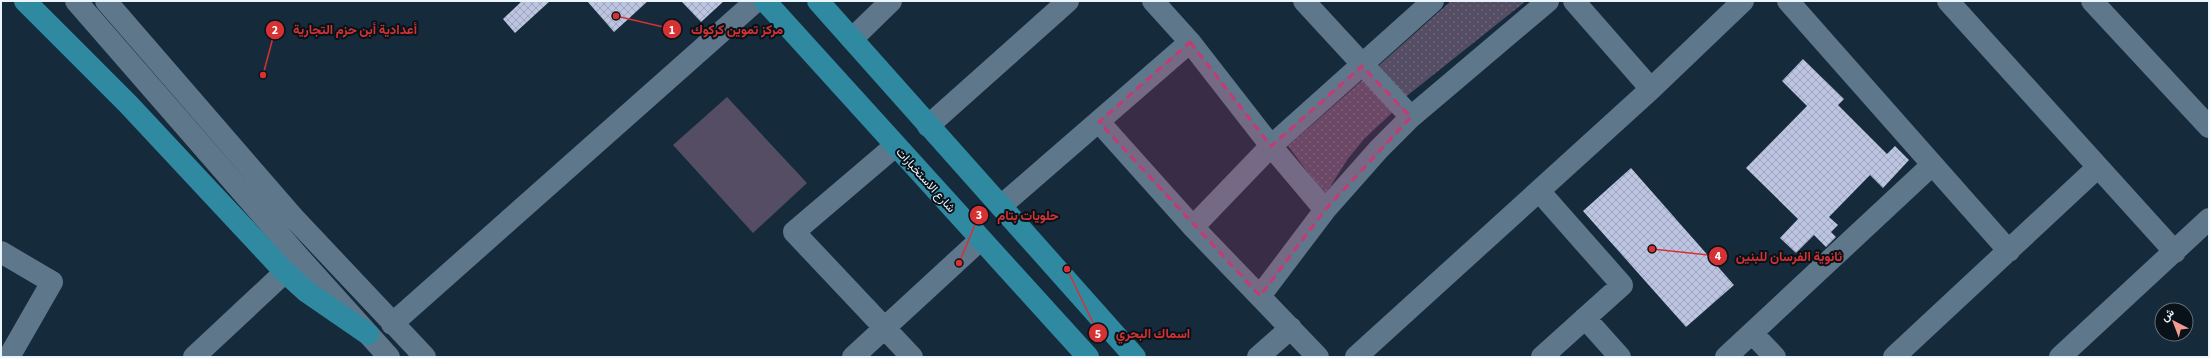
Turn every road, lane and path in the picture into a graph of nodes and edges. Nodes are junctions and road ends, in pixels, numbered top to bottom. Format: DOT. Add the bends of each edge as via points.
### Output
graph roads {
  1 [pos="25,1"];
  2 [pos="76,1"];
  3 [pos="106,1"];
  4 [pos="756,1"];
  5 [pos="765,1"];
  6 [pos="818,1"];
  7 [pos="891,1"];
  8 [pos="1068,1"];
  9 [pos="1153,1"];
  10 [pos="1304,1"];
  11 [pos="1433,1"];
  12 [pos="1548,1"];
  13 [pos="1574,1"];
  14 [pos="1743,1"];
  15 [pos="1788,1"];
  16 [pos="1948,1"];
  17 [pos="2092,1"];
  18 [pos="852,39"];
  19 [pos="1190,42"];
  20 [pos="1362,66"];
  21 [pos="1651,89"];
  22 [pos="1411,117"];
  23 [pos="1099,122"];
  24 [pos="928,126"];
  25 [pos="2209,127"];
  26 [pos="895,146"];
  27 [pos="1271,146"];
  28 [pos="1932,165"];
  29 [pos="2098,167"];
  30 [pos="1539,191"];
  31 [pos="1001,206"];
  32 [pos="1325,210"];
  33 [pos="2209,219"];
  34 [pos="1193,227"];
  35 [pos="980,240"];
  36 [pos="2008,251"];
  37 [pos="1,252"];
  38 [pos="2175,252"];
  39 [pos="285,272"];
  40 [pos="1260,296"];
  41 [pos="1585,318"];
  42 [pos="392,324"];
  43 [pos="1291,328"];
  44 [pos="884,329"];
  45 [pos="1752,333"];
  46 [pos="368,334"];
  47 [pos="1081,354"];
  48 [pos="201,355"];
  49 [pos="9,357"];
  50 [pos="389,357"];
  51 [pos="425,357"];
  52 [pos="853,357"];
  53 [pos="912,357"];
  54 [pos="1135,357"];
  55 [pos="1258,357"];
  56 [pos="1318,357"];
  57 [pos="1356,357"];
  58 [pos="1542,357"];
  59 [pos="1620,357"];
  60 [pos="1726,357"];
  61 [pos="1774,357"];
  62 [pos="1894,357"];
  63 [pos="2060,357"];
  1 -- 39 [label="main road" via="128,104"];
  2 -- 46 [label="street"];
  3 -- 42 [label="street" via="293,217"];
  4 -- 42 [label="street"];
  5 -- 26 [label="main road, شارع الاستخبارات"];
  6 -- 18 [label="main road"];
  7 -- 18 [label="street"];
  8 -- 24 [label="street"];
  9 -- 19 [label="street"];
  10 -- 20 [label="street"];
  11 -- 20 [label="street"];
  12 -- 22 [label="street"];
  13 -- 21 [label="street"];
  14 -- 21 [label="street"];
  15 -- 28 [label="street"];
  16 -- 29 [label="street"];
  17 -- 25 [label="street"];
  18 -- 24 [label="main road"];
  19 -- 23 [label="street"];
  19 -- 27 [label="street"];
  20 -- 22 [label="street"];
  20 -- 27 [label="street"];
  21 -- 30 [label="street"];
  22 -- 32 [label="street"];
  23 -- 31 [label="street"];
  23 -- 34 [label="street"];
  24 -- 31 [label="main road"];
  26 -- 35 [label="main road, شارع الاستخبارات"];
  26 -- 44 [label="street" via="794,232"];
  27 -- 32 [label="street"];
  27 -- 34 [label="street"];
  28 -- 36 [label="street"];
  28 -- 45 [label="street"];
  29 -- 36 [label="street"];
  29 -- 38 [label="street"];
  30 -- 41 [label="street" via="1622,285"];
  30 -- 57 [label="street"];
  31 -- 54 [label="main road"];
  32 -- 40 [label="street"];
  33 -- 38 [label="street"];
  34 -- 40 [label="street"];
  35 -- 44 [label="street"];
  35 -- 47 [label="main road, شارع الاستخبارات"];
  36 -- 62 [label="street"];
  37 -- 49 [label="street" via="52,282"];
  38 -- 63 [label="street"];
  39 -- 46 [label="main road" via="307,292"];
  39 -- 48 [label="street"];
  40 -- 43 [label="street"];
  41 -- 58 [label="street"];
  41 -- 59 [label="street"];
  42 -- 51 [label="street"];
  43 -- 55 [label="street"];
  43 -- 56 [label="street"];
  44 -- 52 [label="street"];
  44 -- 53 [label="street"];
  45 -- 60 [label="street"];
  45 -- 61 [label="street"];
  46 -- 50 [label="street"];
}
